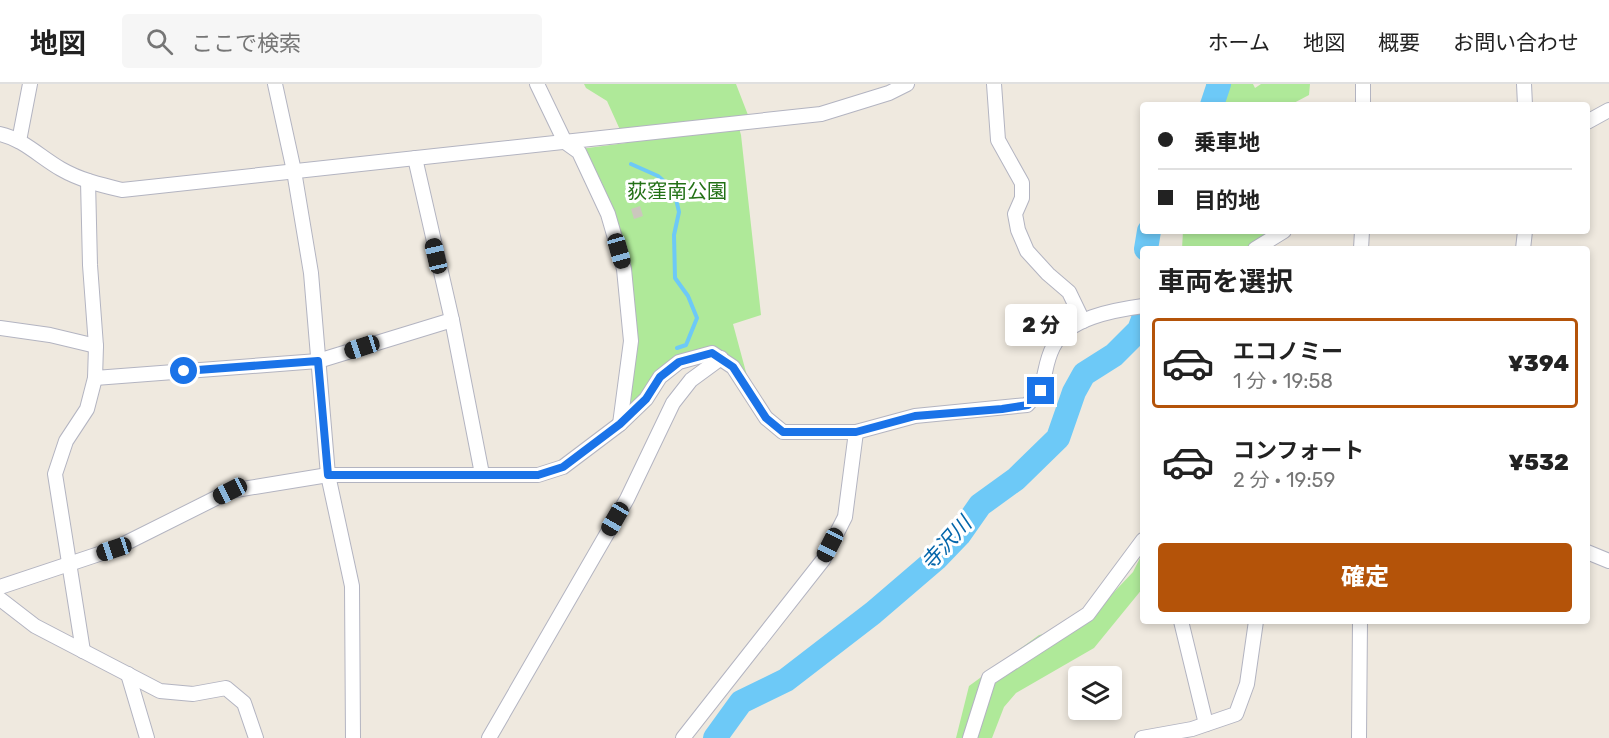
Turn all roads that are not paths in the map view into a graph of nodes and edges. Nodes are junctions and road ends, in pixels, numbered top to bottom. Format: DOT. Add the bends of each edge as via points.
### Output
graph roads {
  1 [pos="30,84"];
  2 [pos="274,84"];
  3 [pos="537,84"];
  4 [pos="907,84"];
  5 [pos="994,84"];
  6 [pos="1362,84"];
  7 [pos="1524,84"];
  8 [pos="1363,102"];
  9 [pos="1525,102"];
  10 [pos="1609,110"];
  11 [pos="1590,120"];
  12 [pos="0,134"];
  13 [pos="19,141"];
  14 [pos="565,142"];
  15 [pos="415,158"];
  16 [pos="294,171"];
  17 [pos="88,181"];
  18 [pos="1279,234"];
  19 [pos="1260,246"];
  20 [pos="1140,307"];
  21 [pos="452,320"];
  22 [pos="1083,321"];
  23 [pos="0,328"];
  24 [pos="96,346"];
  25 [pos="721,358"];
  26 [pos="318,361"];
  27 [pos="95,378"];
  28 [pos="620,424"];
  29 [pos="856,432"];
  30 [pos="482,474"];
  31 [pos="328,475"];
  32 [pos="1140,544"];
  33 [pos="1590,553"];
  34 [pos="1609,561"];
  35 [pos="68,564"];
  36 [pos="0,587"];
  37 [pos="0,599"];
  38 [pos="1182,624"];
  39 [pos="1256,624"];
  40 [pos="1360,624"];
  41 [pos="83,651"];
  42 [pos="128,674"];
  43 [pos="1206,724"];
  44 [pos="1190,734"];
  45 [pos="145,737"];
  46 [pos="256,738"];
  47 [pos="353,738"];
  48 [pos="489,738"];
  49 [pos="683,738"];
  50 [pos="970,738"];
  51 [pos="1142,738"];
  52 [pos="1359,738"];
  1 -- 13 [label="street"];
  2 -- 16 [label="street"];
  3 -- 14 [label="street"];
  4 -- 14 [label="street" via="821,114"];
  5 -- 22 [label="street" via="998,140 1022,183 1022,198 1015,214 1018,230 1028,251 1069,292"];
  6 -- 8 [label="street"];
  7 -- 9 [label="street"];
  10 -- 11 [label="street"];
  12 -- 13 [label="street"];
  13 -- 17 [label="street" via="62,170"];
  14 -- 15 [label="street"];
  14 -- 28 [label="street" via="579,152 608,214 624,269 631,341"];
  15 -- 16 [label="street"];
  15 -- 21 [label="street"];
  16 -- 17 [label="street" via="122,190"];
  16 -- 26 [label="street" via="311,273"];
  17 -- 24 [label="street"];
  18 -- 19 [label="street"];
  20 -- 22 [label="street"];
  21 -- 26 [label="street"];
  21 -- 30 [label="street"];
  22 -- 29 [label="street" via="1065,330 1053,346 1041,391 1028,405 915,416"];
  23 -- 24 [label="street"];
  24 -- 27 [label="street"];
  25 -- 28 [label="street" via="712,353 679,362 660,377 646,399"];
  25 -- 29 [label="street" via="733,367 766,418 783,432"];
  25 -- 48 [label="street" via="691,380 673,403 627,499"];
  26 -- 27 [label="street"];
  26 -- 31 [label="street"];
  27 -- 35 [label="street" via="87,409 66,441 55,474"];
  28 -- 30 [label="street" via="563,467 538,475"];
  29 -- 49 [label="street" via="845,517 823,560"];
  30 -- 31 [label="street"];
  31 -- 35 [label="street" via="230,491 114,549"];
  31 -- 47 [label="street" via="352,586"];
  32 -- 50 [label="street" via="1088,614 989,678"];
  33 -- 34 [label="street"];
  35 -- 36 [label="street"];
  35 -- 41 [label="street"];
  37 -- 41 [label="street" via="35,626"];
  38 -- 43 [label="street"];
  39 -- 43 [label="street" via="1247,684 1236,714"];
  40 -- 52 [label="street"];
  41 -- 42 [label="street"];
  42 -- 45 [label="street"];
  42 -- 46 [label="street" via="160,691 193,694 226,688 244,703"];
  43 -- 44 [label="street"];
  44 -- 51 [label="street"];
}
